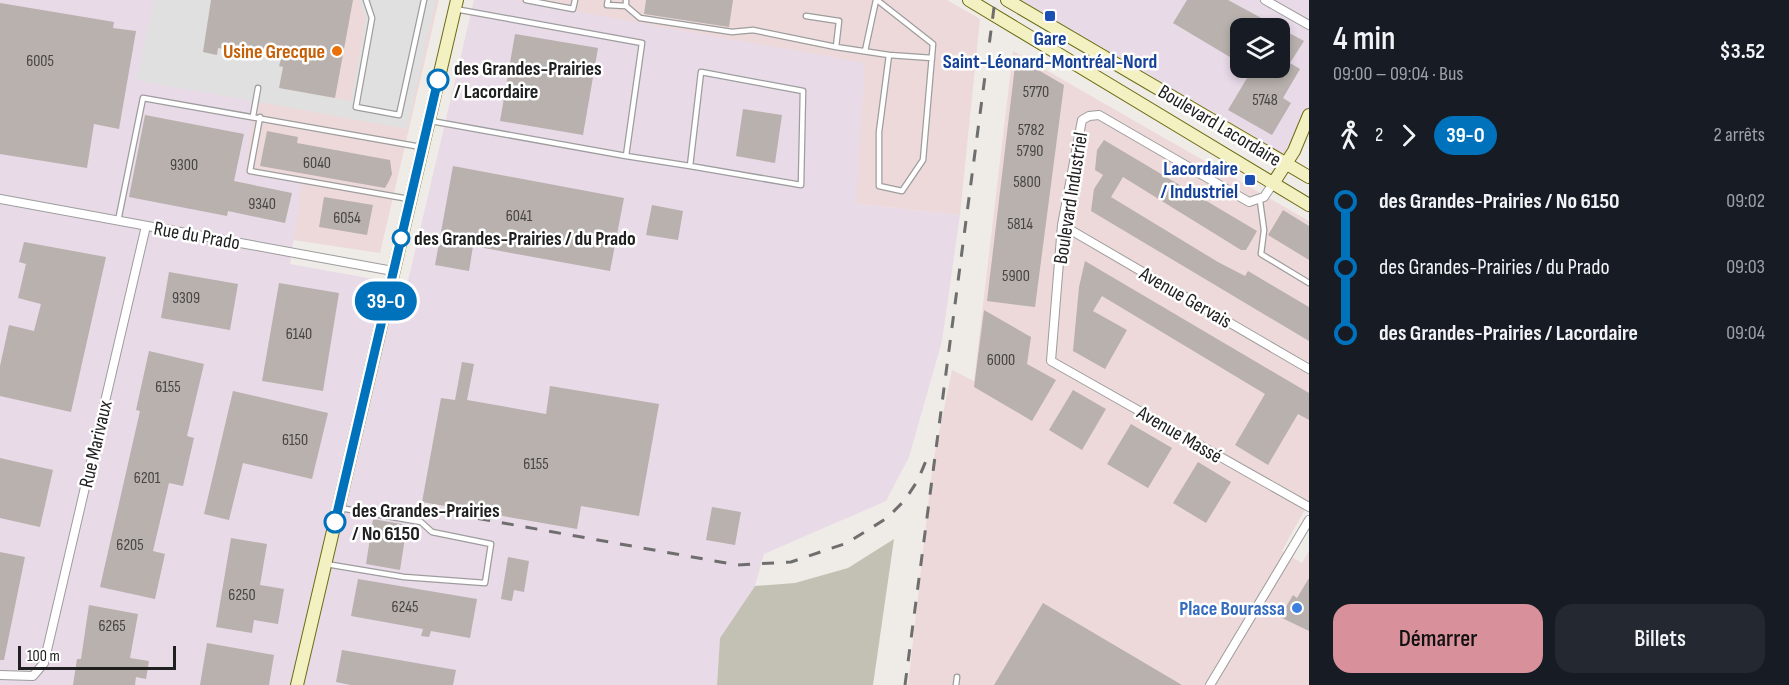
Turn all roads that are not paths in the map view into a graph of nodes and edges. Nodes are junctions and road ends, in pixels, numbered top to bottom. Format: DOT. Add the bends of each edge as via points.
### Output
graph roads {
  1 [pos="366,0"];
  2 [pos="424,0"];
  3 [pos="526,0"];
  4 [pos="574,0"];
  5 [pos="608,0"];
  6 [pos="876,0"];
  7 [pos="969,0"];
  8 [pos="1007,0"];
  9 [pos="1265,0"];
  10 [pos="626,3"];
  11 [pos="456,5"];
  12 [pos="806,16"];
  13 [pos="1309,25"];
  14 [pos="836,47"];
  15 [pos="865,51"];
  16 [pos="889,55"];
  17 [pos="932,58"];
  18 [pos="258,88"];
  19 [pos="253,116"];
  20 [pos="1309,116"];
  21 [pos="260,117"];
  22 [pos="429,121"];
  23 [pos="422,148"];
  24 [pos="626,156"];
  25 [pos="1286,164"];
  26 [pos="690,166"];
  27 [pos="1309,177"];
  28 [pos="1274,182"];
  29 [pos="0,199"];
  30 [pos="410,199"];
  31 [pos="1260,201"];
  32 [pos="1309,205"];
  33 [pos="118,221"];
  34 [pos="1062,225"];
  35 [pos="146,226"];
  36 [pos="393,272"];
  37 [pos="1309,283"];
  38 [pos="1051,360"];
  39 [pos="1309,369"];
  40 [pos="1309,507"];
  41 [pos="339,508"];
  42 [pos="1309,520"];
  43 [pos="326,564"];
  44 [pos="0,675"];
  45 [pos="957,677"];
  46 [pos="297,685"];
  47 [pos="956,685"];
  48 [pos="1210,685"];
  1 -- 2 [label="lane" via="372,18 356,107 399,115"];
  3 -- 4 [label="lane" via="573,9"];
  5 -- 10 [label="lane" via="607,5"];
  6 -- 15 [label="lane"];
  6 -- 17 [label="lane" via="933,44"];
  7 -- 28 [label="main road, Boulevard Lacordaire"];
  8 -- 25 [label="main road, Boulevard Lacordaire"];
  9 -- 13 [label="street"];
  10 -- 14 [label="lane" via="640,18 732,32 753,30"];
  11 -- 22 [label="main road"];
  11 -- 24 [label="lane" via="642,43"];
  12 -- 14 [label="lane" via="839,21"];
  14 -- 15 [label="lane"];
  15 -- 16 [label="lane"];
  16 -- 17 [label="lane"];
  16 -- 17 [label="lane" via="879,132 879,186 902,191 923,160"];
  18 -- 19 [label="lane"];
  19 -- 21 [label="lane"];
  19 -- 33 [label="lane" via="143,98"];
  20 -- 25 [label="main road"];
  21 -- 23 [label="lane"];
  21 -- 30 [label="lane" via="250,171"];
  22 -- 23 [label="main road"];
  22 -- 24 [label="lane"];
  23 -- 30 [label="main road"];
  24 -- 26 [label="lane"];
  25 -- 27 [label="main road, Boulevard Lacordaire"];
  25 -- 28 [label="main road"];
  26 -- 26 [label="lane" via="701,72 803,91 801,185"];
  28 -- 31 [label="street"];
  28 -- 32 [label="main road, Boulevard Lacordaire"];
  29 -- 33 [label="street, Rue du Prado"];
  30 -- 36 [label="main road"];
  31 -- 34 [label="street, Boulevard Industriel" via="1244,200 1099,115 1089,116 1082,120 1078,130"];
  31 -- 37 [label="lane" via="1264,230 1261,254"];
  33 -- 35 [label="street, Rue du Prado"];
  34 -- 38 [label="street, Boulevard Industriel"];
  34 -- 39 [label="street, Avenue Gervais"];
  35 -- 36 [label="street, Rue du Prado"];
  35 -- 44 [label="street, Rue Marivaux" via="44,663 33,676"];
  36 -- 41 [label="main road"];
  38 -- 40 [label="street, Avenue Massé"];
  41 -- 43 [label="main road"];
  41 -- 43 [label="lane" via="421,522 432,532 491,544 485,584 404,577"];
  42 -- 48 [label="street"];
  43 -- 46 [label="main road"];
  45 -- 47 [label="lane"];
}
